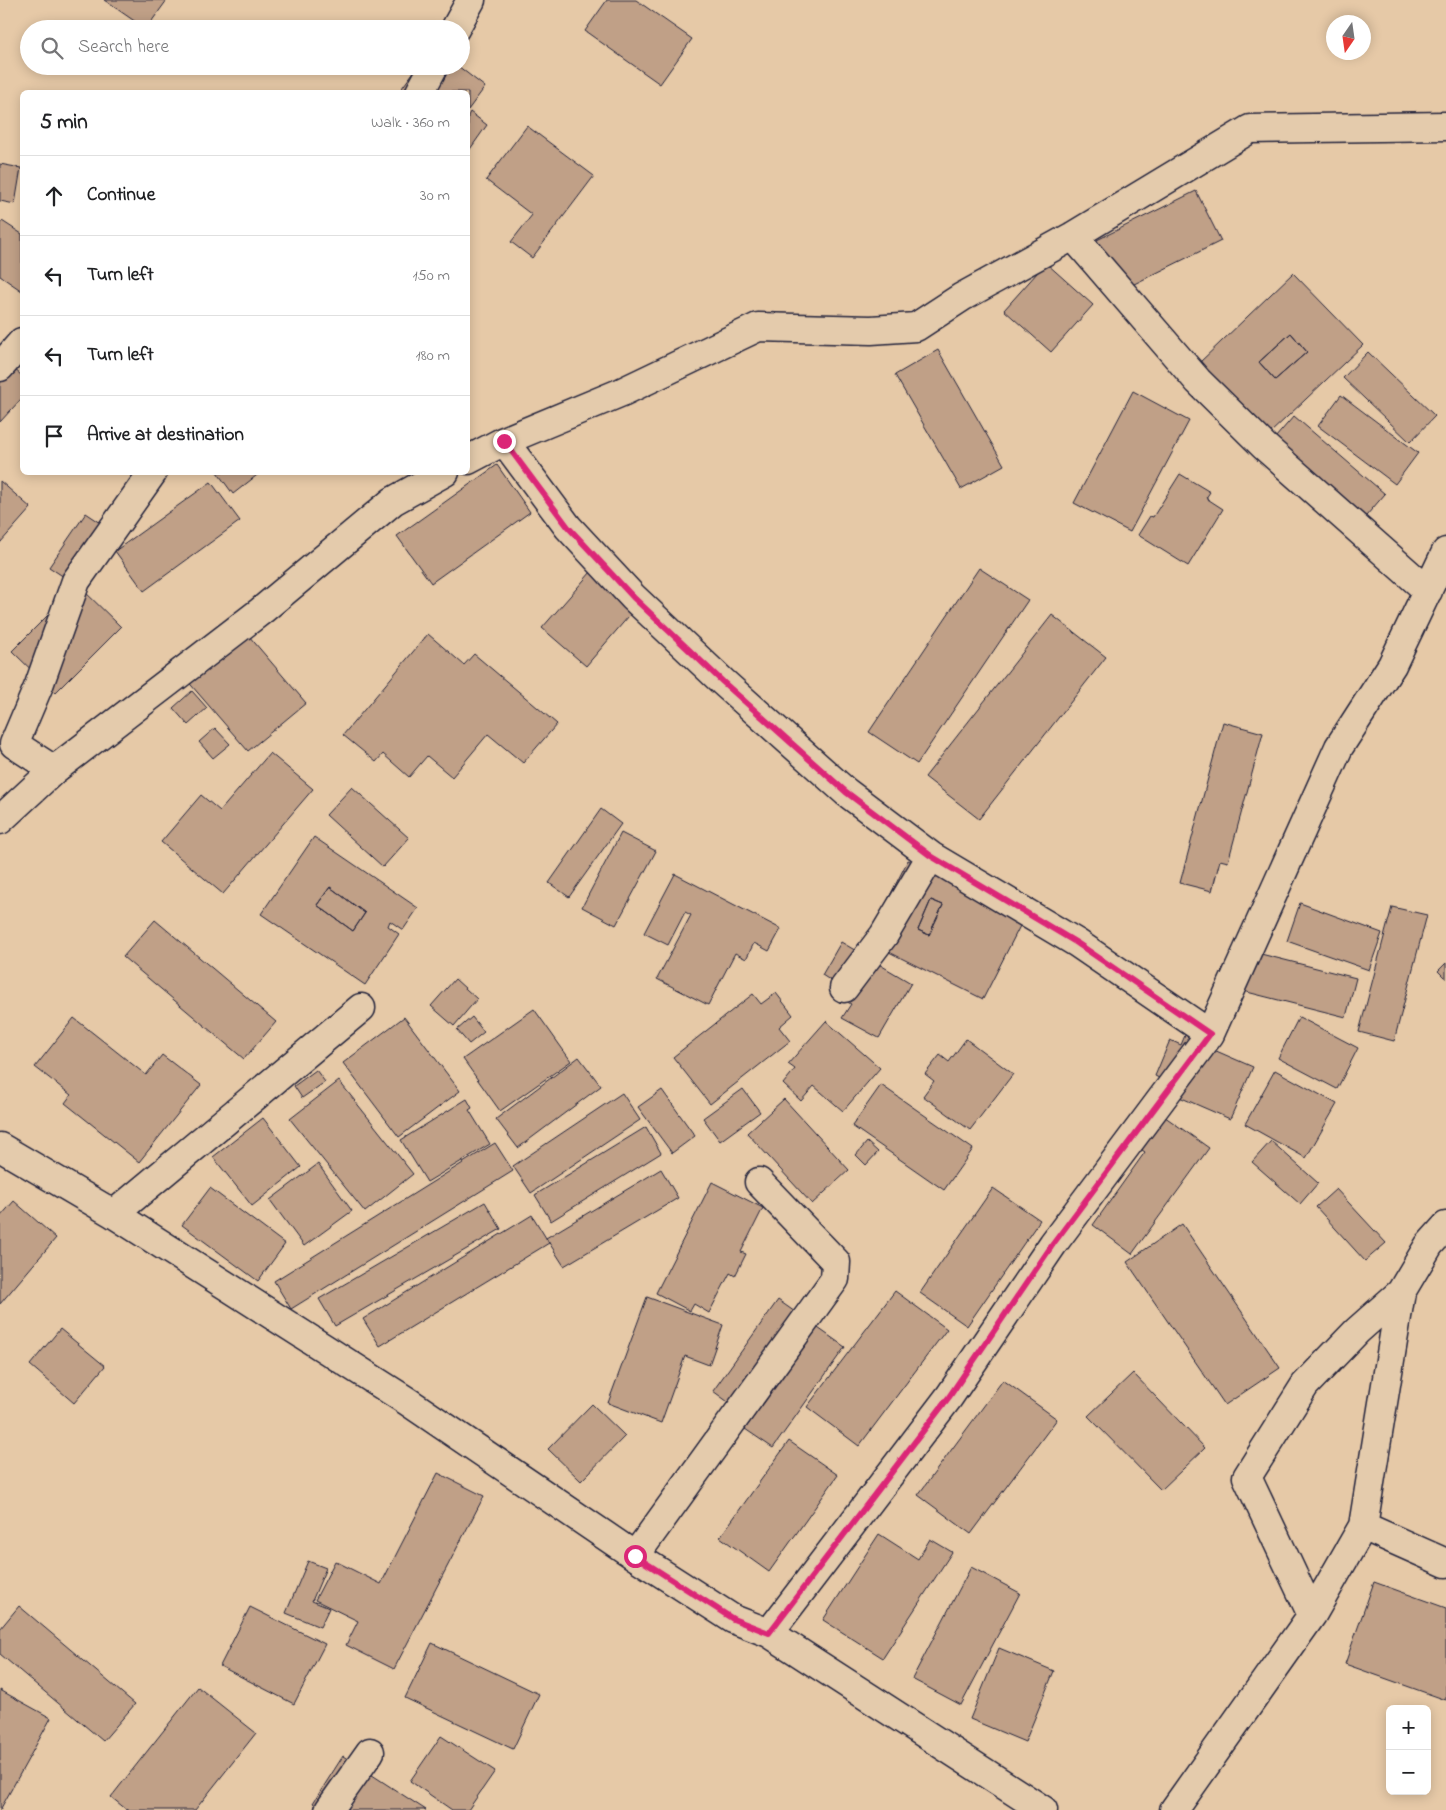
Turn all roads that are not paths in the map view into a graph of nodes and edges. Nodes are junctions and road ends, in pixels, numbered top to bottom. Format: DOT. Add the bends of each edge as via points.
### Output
graph roads {
  1 [pos="471,0"];
  2 [pos="460,20"];
  3 [pos="429,75"];
  4 [pos="421,90"];
  5 [pos="1446,126"];
  6 [pos="1072,236"];
  7 [pos="20,344"];
  8 [pos="0,367"];
  9 [pos="504,441"];
  10 [pos="470,459"];
  11 [pos="151,475"];
  12 [pos="439,475"];
  13 [pos="1446,552"];
  14 [pos="1428,591"];
  15 [pos="7,737"];
  16 [pos="54,770"];
  17 [pos="0,820"];
  18 [pos="931,856"];
  19 [pos="844,988"];
  20 [pos="360,1008"];
  21 [pos="1210,1034"];
  22 [pos="0,1147"];
  23 [pos="759,1182"];
  24 [pos="114,1214"];
  25 [pos="1446,1226"];
  26 [pos="1401,1292"];
  27 [pos="1363,1526"];
  28 [pos="635,1556"];
  29 [pos="1446,1563"];
  30 [pos="1312,1615"];
  31 [pos="769,1633"];
  32 [pos="370,1752"];
  33 [pos="329,1810"];
  34 [pos="1043,1810"];
  35 [pos="1174,1810"];
  1 -- 2 [label="street"];
  3 -- 4 [label="street"];
  5 -- 6 [label="street" via="1250,129"];
  6 -- 9 [label="street" via="962,296 916,327 871,330 758,327 622,392"];
  6 -- 14 [label="street" via="1211,394 1264,446"];
  7 -- 8 [label="street"];
  9 -- 10 [label="street"];
  9 -- 18 [label="street" via="568,527 633,597 846,792"];
  11 -- 15 [label="street" via="76,581 39,685"];
  12 -- 16 [label="street" via="393,500 262,611"];
  13 -- 14 [label="street"];
  14 -- 21 [label="street" via="1392,664 1339,746"];
  15 -- 16 [label="street"];
  16 -- 17 [label="street"];
  18 -- 19 [label="street" via="884,935"];
  18 -- 21 [label="street" via="1077,943"];
  20 -- 24 [label="street"];
  21 -- 31 [label="street" via="1053,1244 949,1397"];
  22 -- 24 [label="street"];
  23 -- 28 [label="street" via="836,1262 835,1279"];
  24 -- 28 [label="street" via="406,1401"];
  25 -- 26 [label="street" via="1429,1245"];
  26 -- 27 [label="street"];
  26 -- 30 [label="street" via="1357,1331 1305,1385 1246,1477"];
  27 -- 29 [label="street"];
  27 -- 30 [label="street"];
  28 -- 31 [label="street" via="733,1619"];
  30 -- 35 [label="street"];
  31 -- 34 [label="street"];
  32 -- 33 [label="street"];
}
